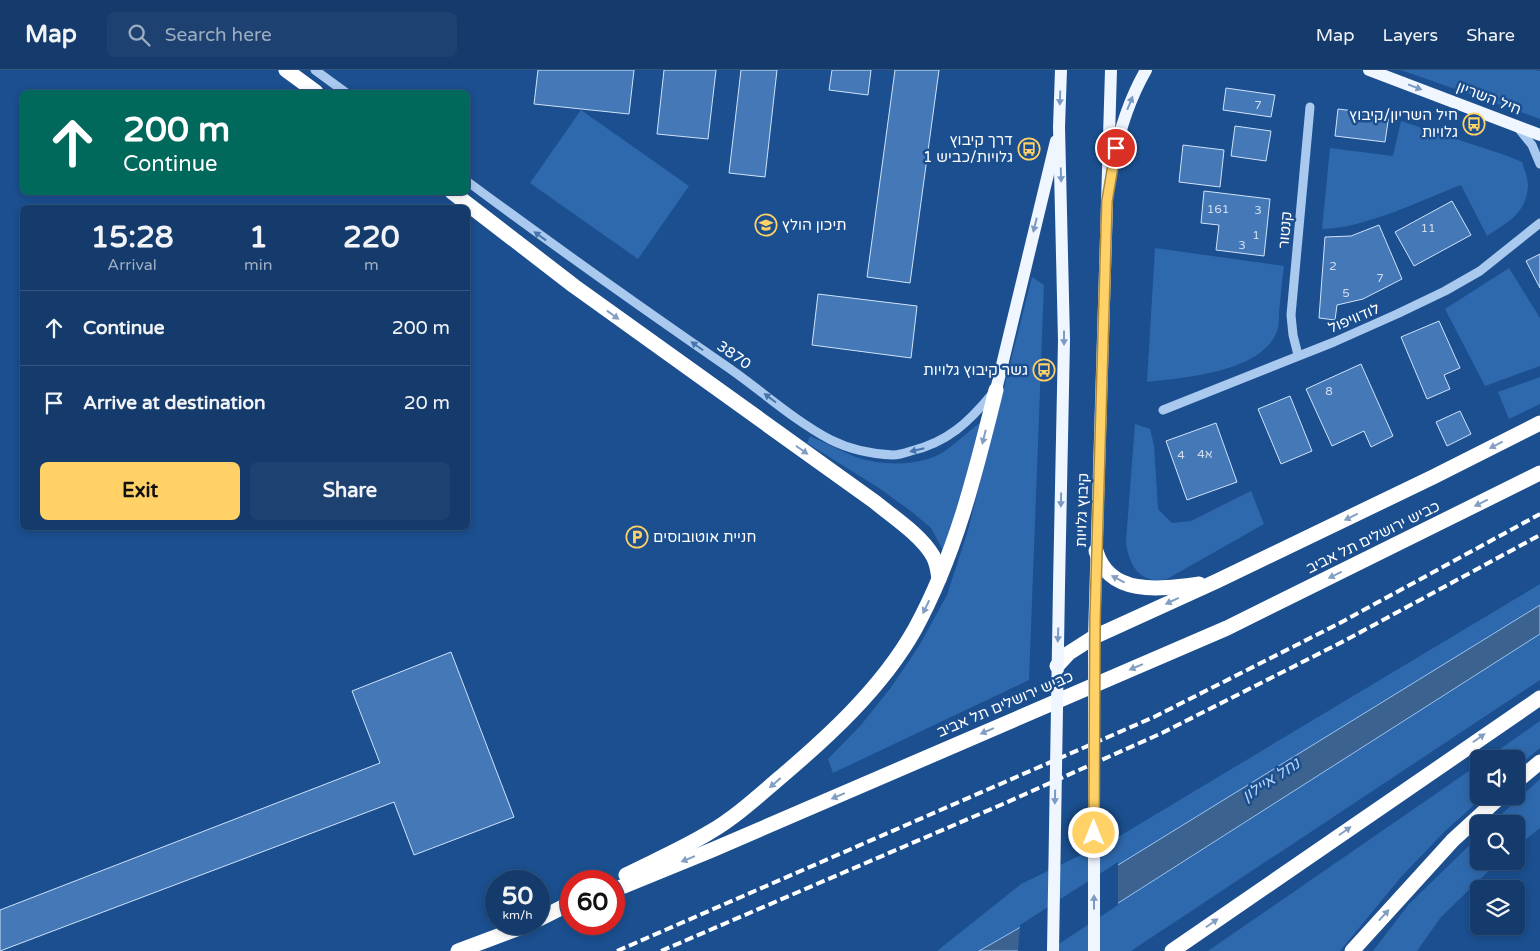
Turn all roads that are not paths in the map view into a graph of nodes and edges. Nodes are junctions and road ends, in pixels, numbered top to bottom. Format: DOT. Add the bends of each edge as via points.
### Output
graph roads {
  1 [pos="286,70"];
  2 [pos="315,70"];
  3 [pos="1061,70"];
  4 [pos="1110,70"];
  5 [pos="1146,70"];
  6 [pos="1369,70"];
  7 [pos="313,90"];
  8 [pos="342,90"];
  9 [pos="1310,107"];
  10 [pos="1060,127"];
  11 [pos="1518,127"];
  12 [pos="1540,135"];
  13 [pos="1540,164"];
  14 [pos="470,183"];
  15 [pos="456,195"];
  16 [pos="1107,201"];
  17 [pos="469,205"];
  18 [pos="470,206"];
  19 [pos="1540,223"];
  20 [pos="1298,355"];
  21 [pos="996,390"];
  22 [pos="1163,410"];
  23 [pos="1540,423"];
  24 [pos="1540,474"];
  25 [pos="1096,551"];
  26 [pos="939,579"];
  27 [pos="1217,581"];
  28 [pos="1094,637"];
  29 [pos="1057,666"];
  30 [pos="1540,698"];
  31 [pos="1540,762"];
  32 [pos="1525,774"];
  33 [pos="1491,805"];
  34 [pos="625,875"];
  35 [pos="625,886"];
  36 [pos="501,935"];
  37 [pos="458,951"];
  38 [pos="1053,951"];
  39 [pos="1094,951"];
  40 [pos="1172,951"];
  41 [pos="1352,951"];
  1 -- 7 [label="highway"];
  2 -- 8 [label="street"];
  3 -- 10 [label="main road, קיבוץ גלויות, one-way"];
  4 -- 16 [label="main road, קיבוץ גלויות"];
  16 -- 5 [label="main road, one-way" via="1119,136 1137,85"];
  6 -- 11 [label="main road, חיל השריון, one-way"];
  9 -- 20 [label="street, קנטור" via="1291,315"];
  10 -- 21 [label="main road, one-way"];
  10 -- 29 [label="main road, קיבוץ גלויות, one-way, bridge" via="1064,340"];
  11 -- 12 [label="main road, חיל השריון"];
  11 -- 13 [label="street" via="1532,145"];
  21 -- 14 [label="street, 3870, one-way" via="952,435 927,447 895,455 862,451 832,441 580,265"];
  15 -- 17 [label="highway, one-way"];
  16 -- 25 [label="main road, קיבוץ גלויות"];
  18 -- 26 [label="highway, one-way" via="574,286 875,502 927,547 934,557"];
  19 -- 20 [label="street, לודוויפול" via="1480,271 1445,291"];
  20 -- 22 [label="street, לודוויפול"];
  21 -- 26 [label="highway, one-way" via="968,499"];
  23 -- 27 [label="highway, one-way"];
  24 -- 35 [label="highway, כביש ירושלים תל אביב, one-way" via="1227,628"];
  27 -- 25 [label="highway, one-way" via="1142,588 1109,574"];
  25 -- 28 [label="main road, קיבוץ גלויות"];
  26 -- 34 [label="highway, one-way" via="914,630 850,714 792,768 726,822"];
  27 -- 28 [label="highway, one-way"];
  28 -- 29 [label="highway"];
  39 -- 28 [label="main road, קיבוץ גלויות, one-way, bridge"];
  29 -- 38 [label="main road, קיבוץ גלויות, one-way, bridge"];
  40 -- 30 [label="highway, one-way"];
  31 -- 32 [label="highway"];
  41 -- 33 [label="highway, one-way" via="1453,840"];
  36 -- 37 [label="highway"];
}
